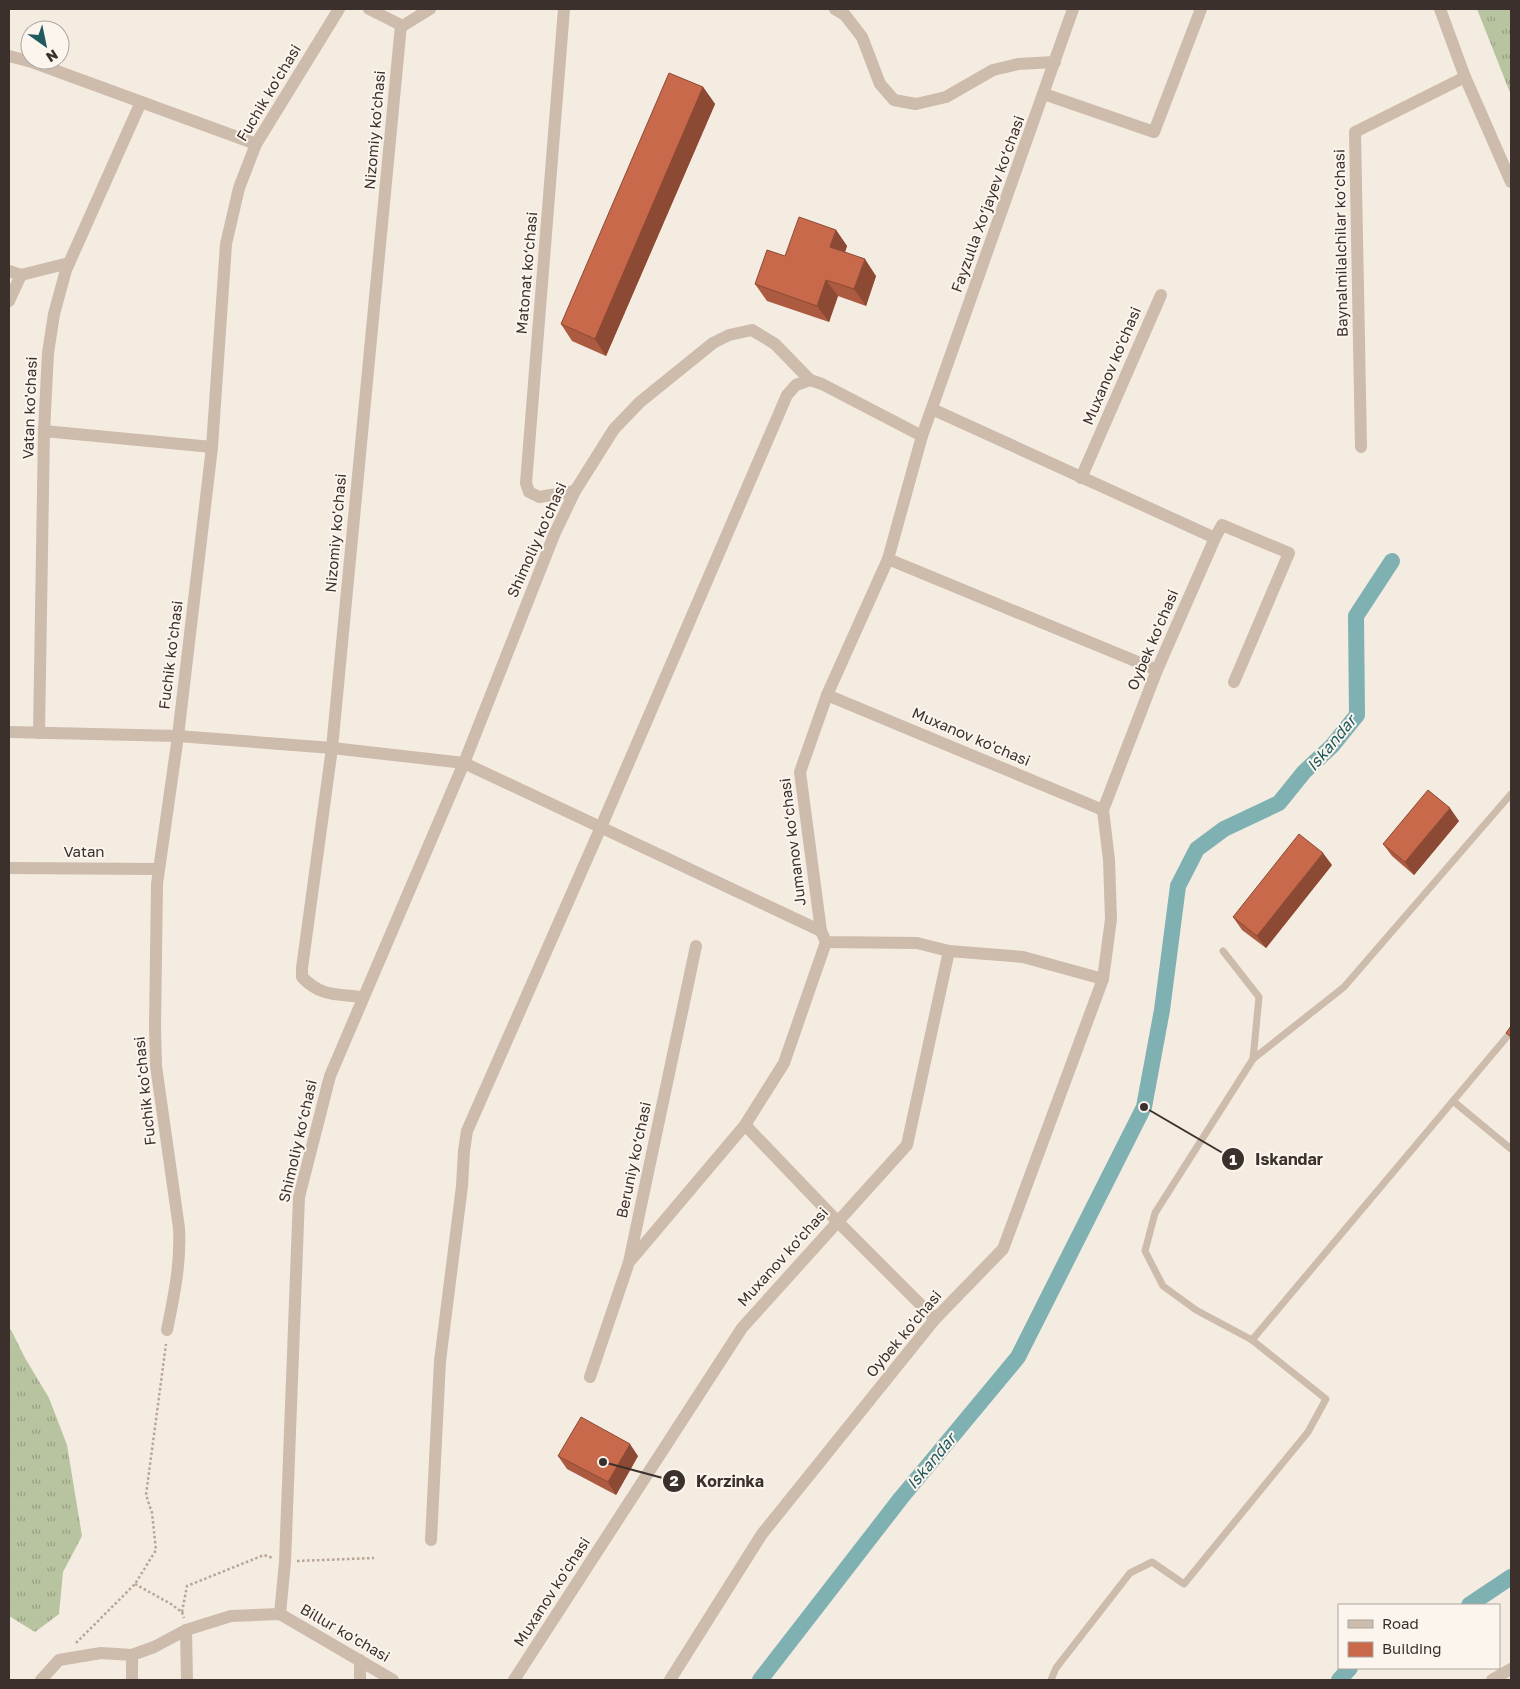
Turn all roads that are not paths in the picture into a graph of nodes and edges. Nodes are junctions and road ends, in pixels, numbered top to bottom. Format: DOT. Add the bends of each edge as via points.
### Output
graph roads {
  1 [pos="339,9"];
  2 [pos="369,9"];
  3 [pos="430,9"];
  4 [pos="564,9"];
  5 [pos="835,9"];
  6 [pos="1073,9"];
  7 [pos="1201,9"];
  8 [pos="1440,9"];
  9 [pos="401,25"];
  10 [pos="9,56"];
  11 [pos="1055,62"];
  12 [pos="1465,77"];
  13 [pos="1044,94"];
  14 [pos="141,102"];
  15 [pos="256,144"];
  16 [pos="1511,182"];
  17 [pos="69,263"];
  18 [pos="15,273"];
  19 [pos="1160,295"];
  20 [pos="9,301"];
  21 [pos="810,380"];
  22 [pos="932,409"];
  23 [pos="44,431"];
  24 [pos="922,436"];
  25 [pos="212,447"];
  26 [pos="1361,447"];
  27 [pos="1081,478"];
  28 [pos="575,491"];
  29 [pos="1214,538"];
  30 [pos="888,559"];
  31 [pos="1158,670"];
  32 [pos="1234,682"];
  33 [pos="826,694"];
  34 [pos="9,732"];
  35 [pos="39,733"];
  36 [pos="178,736"];
  37 [pos="332,748"];
  38 [pos="464,763"];
  39 [pos="1511,794"];
  40 [pos="1104,810"];
  41 [pos="601,827"];
  42 [pos="9,868"];
  43 [pos="159,869"];
  44 [pos="823,936"];
  45 [pos="696,946"];
  46 [pos="949,951"];
  47 [pos="1223,952"];
  48 [pos="1103,979"];
  49 [pos="362,997"];
  50 [pos="1511,1032"];
  51 [pos="1253,1059"];
  52 [pos="1453,1101"];
  53 [pos="745,1124"];
  54 [pos="1511,1149"];
  55 [pos="837,1220"];
  56 [pos="630,1262"];
  57 [pos="935,1319"];
  58 [pos="168,1330"];
  59 [pos="1252,1340"];
  60 [pos="590,1377"];
  61 [pos="431,1540"];
  62 [pos="280,1614"];
  63 [pos="186,1630"];
  64 [pos="132,1656"];
  65 [pos="360,1660"];
  66 [pos="1511,1669"];
  67 [pos="42,1680"];
  68 [pos="132,1680"];
  69 [pos="187,1680"];
  70 [pos="360,1680"];
  71 [pos="394,1680"];
  72 [pos="514,1680"];
  73 [pos="670,1680"];
  74 [pos="1051,1680"];
  75 [pos="1492,1680"];
  1 -- 15 [label="street, Fuchik ko'chasi"];
  2 -- 9 [label="street"];
  3 -- 9 [label="street"];
  4 -- 28 [label="street, Matonat ko‘chasi" via="526,484 529,492 539,497"];
  5 -- 11 [label="street" via="862,37 880,84 894,100 916,104 931,101 946,97 992,70 1018,64"];
  6 -- 11 [label="street, Fayzulla Xo‘jayev ko‘chasi"];
  7 -- 13 [label="street" via="1154,132"];
  8 -- 12 [label="street"];
  9 -- 37 [label="street, Nizomiy ko'chasi"];
  10 -- 14 [label="street"];
  11 -- 13 [label="street, Fayzulla Xo‘jayev ko‘chasi"];
  12 -- 16 [label="street"];
  12 -- 26 [label="street, Baynalmilalchilar ko‘chasi" via="1355,132"];
  13 -- 22 [label="street, Fayzulla Xo‘jayev ko‘chasi"];
  14 -- 15 [label="street"];
  14 -- 17 [label="street, Vatan ko'chasi"];
  15 -- 25 [label="street, Fuchik ko'chasi" via="239,188 226,244"];
  17 -- 18 [label="street"];
  17 -- 23 [label="street, Vatan ko'chasi" via="54,314 48,353"];
  18 -- 20 [label="street"];
  19 -- 27 [label="street, Muxanov ko'chasi"];
  21 -- 24 [label="street"];
  21 -- 28 [label="street, Shimoliy ko'chasi" via="775,344 752,330 729,335 713,343 640,402 614,429"];
  21 -- 41 [label="street" via="796,385 787,395"];
  22 -- 24 [label="street, Jumanov ko‘chasi"];
  22 -- 27 [label="street"];
  23 -- 25 [label="street"];
  23 -- 35 [label="street, Vatan ko'chasi"];
  24 -- 30 [label="street, Jumanov ko‘chasi"];
  25 -- 36 [label="street, Fuchik ko'chasi"];
  27 -- 29 [label="street"];
  28 -- 38 [label="street, Shimoliy ko'chasi" via="554,535"];
  29 -- 31 [label="street, Oybek ko'chasi"];
  29 -- 32 [label="street" via="1222,526 1289,553"];
  30 -- 31 [label="street"];
  30 -- 33 [label="street, Jumanov ko‘chasi"];
  31 -- 40 [label="street, Oybek ko'chasi"];
  33 -- 40 [label="street, Muxanov ko'chasi"];
  33 -- 44 [label="street, Jumanov ko‘chasi" via="800,772"];
  34 -- 35 [label="street, Jumanov ko‘chasi"];
  35 -- 36 [label="street, Jumanov ko‘chasi"];
  36 -- 37 [label="street, Jumanov ko‘chasi"];
  36 -- 43 [label="street, Fuchik ko'chasi"];
  37 -- 38 [label="street, Jumanov ko‘chasi"];
  37 -- 49 [label="street, Nizomiy ko'chasi" via="302,977 311,987 325,993"];
  38 -- 41 [label="street, Jumanov ko‘chasi"];
  38 -- 49 [label="street, Shimoliy ko‘chasi"];
  39 -- 51 [label="lane" via="1344,987"];
  40 -- 48 [label="street, Oybek ko'chasi" via="1111,919"];
  41 -- 44 [label="street, Jumanov ko‘chasi"];
  41 -- 61 [label="street" via="467,1131 440,1361"];
  42 -- 43 [label="street, Vatan"];
  43 -- 58 [label="street, Fuchik ko'chasi" via="156,1066 180,1248"];
  44 -- 46 [label="street" via="917,943"];
  44 -- 53 [label="street, Jumanov ko‘chasi" via="784,1063"];
  45 -- 56 [label="street, Beruniy ko‘chasi"];
  46 -- 48 [label="street" via="1023,957"];
  46 -- 55 [label="street, Muxanov ko'chasi" via="907,1145"];
  47 -- 51 [label="lane" via="1259,997"];
  48 -- 57 [label="street, Oybek ko'chasi" via="1002,1249"];
  49 -- 62 [label="street, Shimoliy ko‘chasi" via="330,1076 299,1197 285,1562"];
  50 -- 52 [label="lane"];
  51 -- 59 [label="lane" via="1155,1213 1145,1251 1163,1286 1196,1310"];
  52 -- 54 [label="lane"];
  52 -- 59 [label="lane"];
  53 -- 55 [label="street"];
  53 -- 56 [label="street, Jumanov ko‘chasi"];
  55 -- 57 [label="street"];
  55 -- 72 [label="street, Muxanov ko'chasi" via="742,1328"];
  56 -- 60 [label="street, Beruniy ko‘chasi"];
  57 -- 73 [label="street, Oybek ko'chasi" via="762,1534"];
  59 -- 74 [label="lane" via="1326,1398 1308,1432 1184,1584 1152,1562 1130,1573 1056,1668"];
  62 -- 63 [label="street" via="231,1616"];
  62 -- 65 [label="street, Billur ko'chasi"];
  63 -- 64 [label="street"];
  63 -- 69 [label="street"];
  64 -- 67 [label="street" via="101,1653 59,1660"];
  64 -- 68 [label="street"];
  65 -- 70 [label="street"];
  65 -- 71 [label="street, Billur ko'chasi"];
  66 -- 75 [label="street"];
}
